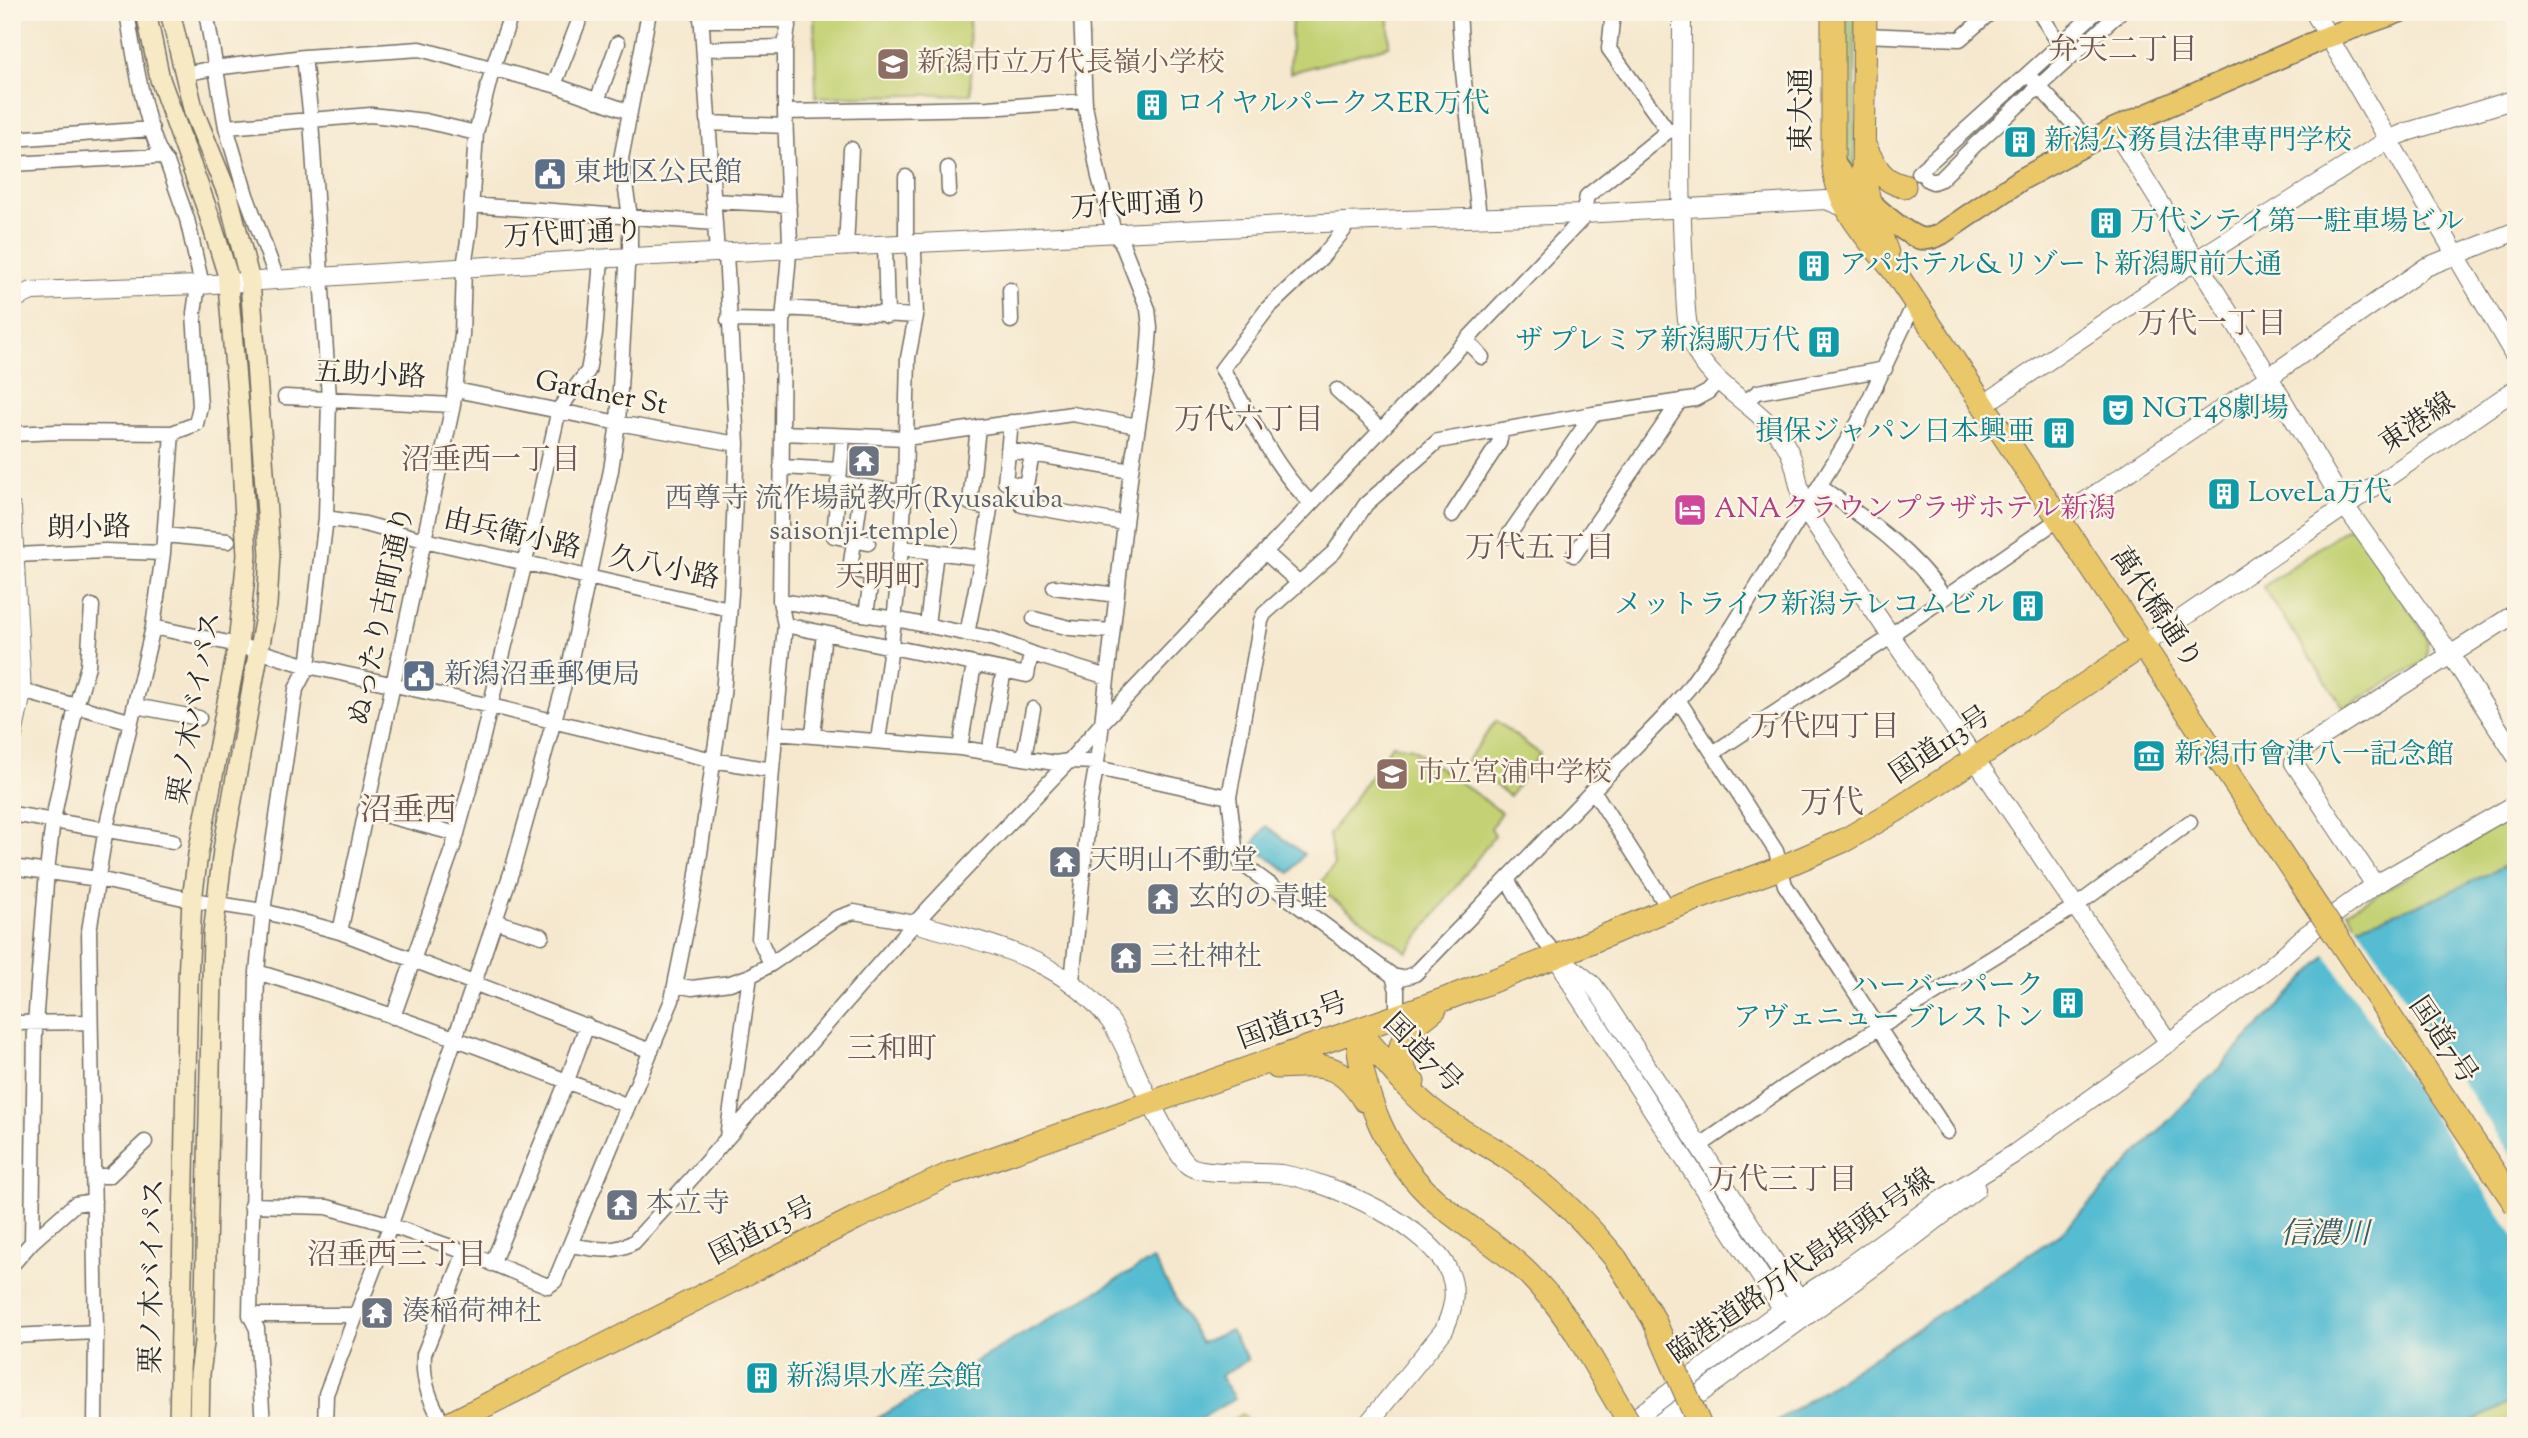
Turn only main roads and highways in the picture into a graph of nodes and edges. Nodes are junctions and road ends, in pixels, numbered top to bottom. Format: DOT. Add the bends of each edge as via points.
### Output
graph roads {
  1 [pos="146,12"];
  2 [pos="170,12"];
  3 [pos="1833,12"];
  4 [pos="2399,12"];
  5 [pos="1864,24"];
  6 [pos="1862,142"];
  7 [pos="1833,161"];
  8 [pos="1904,186"];
  9 [pos="1869,201"];
  10 [pos="1851,216"];
  11 [pos="1891,233"];
  12 [pos="1895,272"];
  13 [pos="2143,645"];
  14 [pos="2319,910"];
  15 [pos="1448,998"];
  16 [pos="1357,1030"];
  17 [pos="1253,1068"];
  18 [pos="1432,1111"];
  19 [pos="1388,1143"];
  20 [pos="2516,1205"];
  21 [pos="204,1343"];
  22 [pos="179,1426"];
  23 [pos="200,1426"];
  24 [pos="209,1426"];
  25 [pos="445,1426"];
  26 [pos="1631,1426"];
  27 [pos="1700,1426"];
  1 -- 22 [label="main road, 栗ノ木バイパス" via="160,79 228,283 247,555 238,645 192,900"];
  2 -- 21 [label="main road, 栗ノ木バイパス" via="194,112 228,195 250,281 270,554 267,606 216,904"];
  3 -- 7 [label="highway, 東大通"];
  4 -- 11 [label="main road" via="2327,37 2089,141 1935,237"];
  5 -- 6 [label="highway"];
  6 -- 8 [label="highway" via="1880,174"];
  6 -- 9 [label="highway"];
  7 -- 9 [label="main road" via="1839,173"];
  7 -- 10 [label="highway, 東大通" via="1835,179"];
  8 -- 11 [label="main road"];
  9 -- 11 [label="highway, 萬代橋通り"];
  10 -- 12 [label="highway, 萬代橋通り"];
  11 -- 12 [label="highway, 萬代橋通り"];
  12 -- 13 [label="highway, 萬代橋通り"];
  13 -- 14 [label="highway, 萬代橋通り"];
  13 -- 15 [label="highway, 国道113号" via="1845,840"];
  14 -- 20 [label="highway, 国道7号, bridge"];
  15 -- 16 [label="highway, 国道113号"];
  15 -- 18 [label="highway" via="1411,1029 1399,1051 1408,1078 1425,1093"];
  16 -- 17 [label="highway, 国道113号"];
  16 -- 18 [label="highway, 国道7号"];
  16 -- 19 [label="highway, 国道7号" via="1365,1081"];
  17 -- 19 [label="highway" via="1317,1066 1338,1071 1353,1082"];
  17 -- 25 [label="highway, 国道113号" via="952,1173"];
  18 -- 27 [label="highway, 国道7号, bridge" via="1535,1177 1565,1202 1616,1259 1653,1318"];
  19 -- 26 [label="highway, 国道7号, bridge" via="1427,1193 1521,1267 1556,1304"];
  21 -- 23 [label="main road, 栗ノ木バイパス"];
  21 -- 24 [label="main road"];
}
